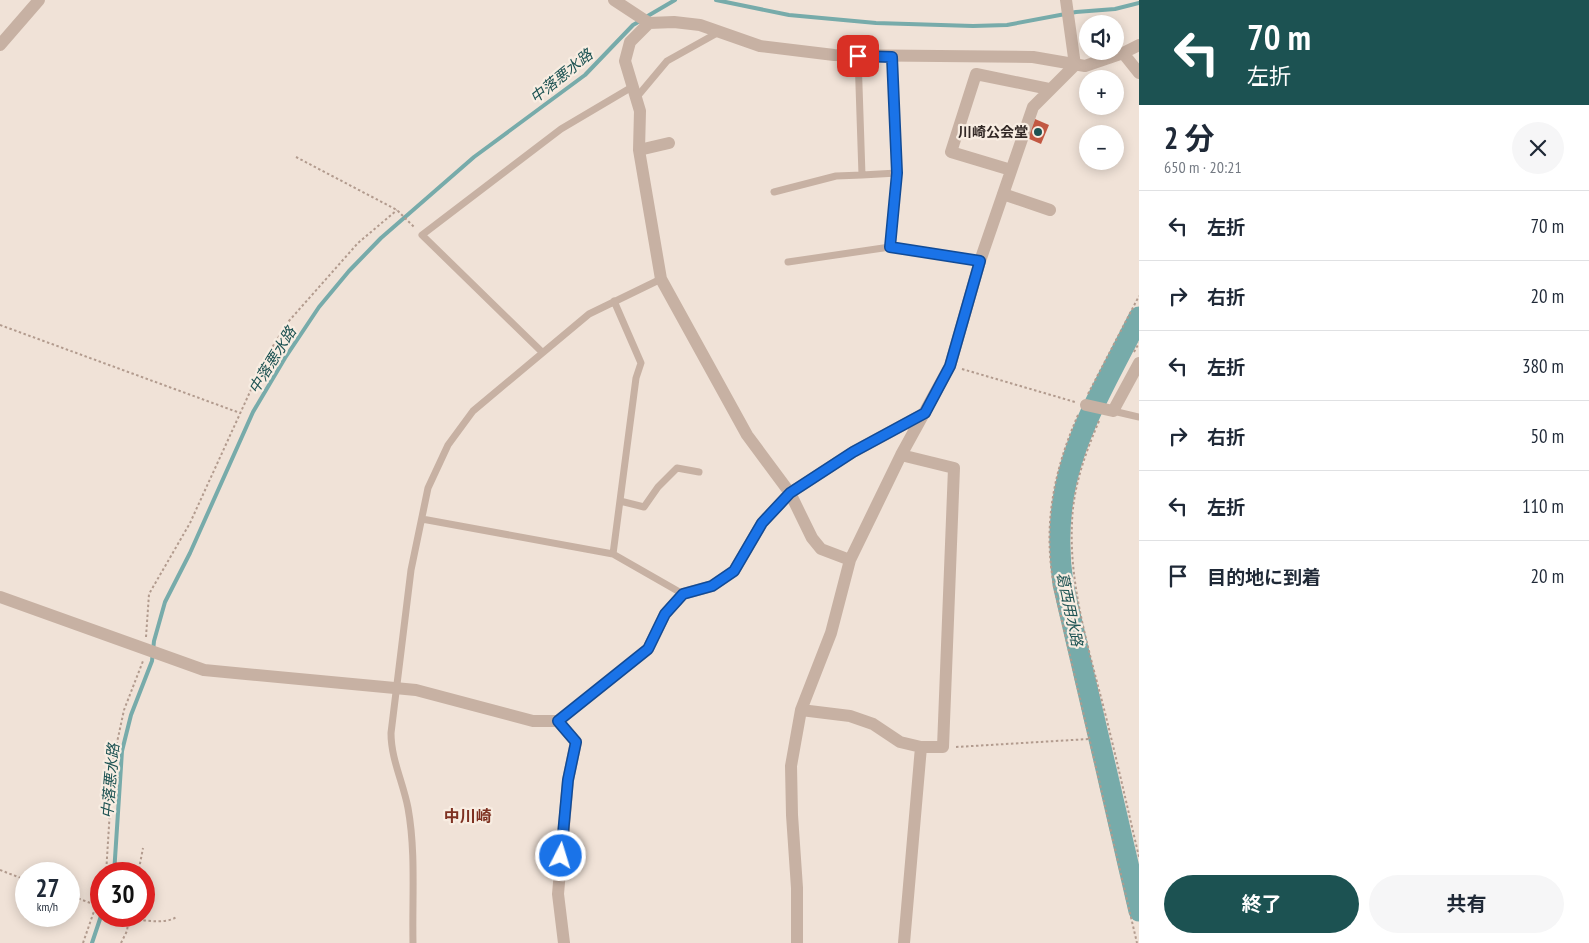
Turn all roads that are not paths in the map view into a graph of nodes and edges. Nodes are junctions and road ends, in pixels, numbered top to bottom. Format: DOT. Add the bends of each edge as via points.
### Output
graph roads {
  1 [pos="38,0"];
  2 [pos="614,0"];
  3 [pos="1066,1"];
  4 [pos="649,22"];
  5 [pos="719,32"];
  6 [pos="0,45"];
  7 [pos="1139,45"];
  8 [pos="1124,52"];
  9 [pos="1124,54"];
  10 [pos="858,56"];
  11 [pos="892,57"];
  12 [pos="1103,60"];
  13 [pos="1075,65"];
  14 [pos="1139,73"];
  15 [pos="1049,90"];
  16 [pos="634,92"];
  17 [pos="669,143"];
  18 [pos="640,150"];
  19 [pos="1011,170"];
  20 [pos="897,173"];
  21 [pos="862,176"];
  22 [pos="774,192"];
  23 [pos="1003,194"];
  24 [pos="1050,210"];
  25 [pos="890,247"];
  26 [pos="980,261"];
  27 [pos="788,262"];
  28 [pos="661,279"];
  29 [pos="614,301"];
  30 [pos="542,352"];
  31 [pos="1139,363"];
  32 [pos="1084,404"];
  33 [pos="1105,412"];
  34 [pos="925,413"];
  35 [pos="1139,417"];
  36 [pos="901,454"];
  37 [pos="699,472"];
  38 [pos="790,493"];
  39 [pos="620,501"];
  40 [pos="422,519"];
  41 [pos="613,554"];
  42 [pos="850,560"];
  43 [pos="683,594"];
  44 [pos="0,597"];
  45 [pos="396,687"];
  46 [pos="801,710"];
  47 [pos="558,721"];
  48 [pos="921,747"];
  49 [pos="413,943"];
  50 [pos="564,943"];
  51 [pos="797,943"];
  52 [pos="904,943"];
  1 -- 6 [label="street"];
  2 -- 4 [label="street"];
  3 -- 13 [label="street"];
  4 -- 5 [label="street" via="700,25"];
  4 -- 16 [label="street" via="630,42 625,60"];
  5 -- 10 [label="street" via="760,46"];
  5 -- 16 [label="lane" via="667,62"];
  7 -- 8 [label="street"];
  9 -- 14 [label="street"];
  10 -- 11 [label="street"];
  10 -- 21 [label="lane"];
  11 -- 13 [label="street" via="1034,58"];
  11 -- 20 [label="lane"];
  12 -- 13 [label="street" via="1086,66"];
  13 -- 15 [label="street"];
  15 -- 19 [label="street" via="1033,107"];
  15 -- 19 [label="street" via="976,74 951,152"];
  16 -- 18 [label="street" via="640,111"];
  16 -- 30 [label="lane" via="561,129 422,235"];
  17 -- 18 [label="street"];
  18 -- 28 [label="street"];
  19 -- 23 [label="street"];
  20 -- 21 [label="lane"];
  20 -- 25 [label="lane"];
  21 -- 22 [label="lane" via="836,176"];
  23 -- 24 [label="street"];
  23 -- 26 [label="street"];
  25 -- 26 [label="lane"];
  25 -- 27 [label="lane"];
  26 -- 34 [label="street" via="950,366"];
  28 -- 29 [label="lane"];
  28 -- 38 [label="street" via="747,435"];
  29 -- 30 [label="lane" via="590,314"];
  29 -- 39 [label="lane" via="641,363 636,378"];
  30 -- 40 [label="lane" via="473,411 448,445 428,488"];
  31 -- 33 [label="street"];
  32 -- 33 [label="street"];
  33 -- 35 [label="lane"];
  34 -- 36 [label="street"];
  34 -- 38 [label="street" via="853,452"];
  36 -- 42 [label="street"];
  36 -- 48 [label="street" via="954,468 943,747"];
  37 -- 39 [label="lane" via="677,468 644,507"];
  38 -- 42 [label="street" via="812,538 821,549"];
  38 -- 43 [label="street" via="762,523 734,571 712,586"];
  39 -- 41 [label="lane"];
  40 -- 41 [label="lane"];
  40 -- 45 [label="lane" via="411,570"];
  41 -- 43 [label="lane"];
  42 -- 46 [label="street" via="831,633"];
  43 -- 47 [label="street" via="665,614 648,649"];
  44 -- 45 [label="street" via="204,670"];
  45 -- 47 [label="street" via="533,721"];
  45 -- 49 [label="lane" via="391,748 408,809"];
  46 -- 48 [label="street" via="850,716 873,724 900,742"];
  46 -- 51 [label="street" via="791,766 798,888"];
  47 -- 50 [label="street" via="576,742 568,780 558,894"];
  48 -- 52 [label="street"];
}
